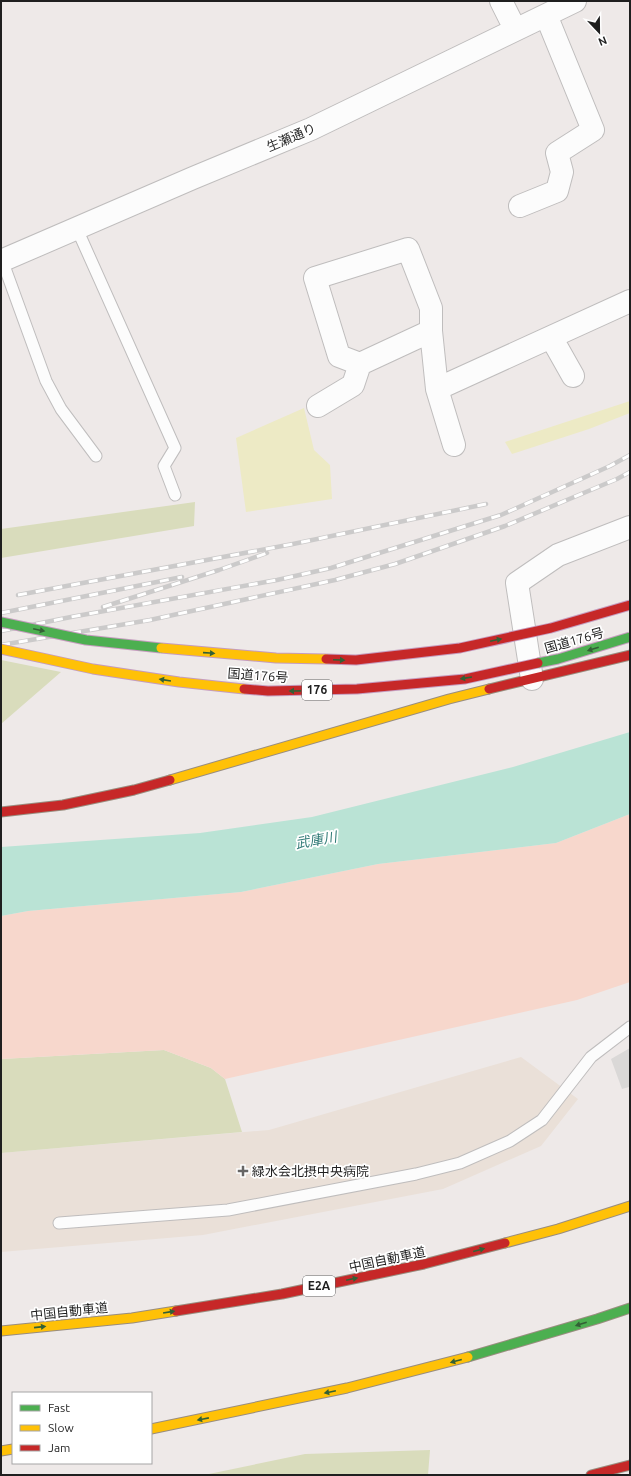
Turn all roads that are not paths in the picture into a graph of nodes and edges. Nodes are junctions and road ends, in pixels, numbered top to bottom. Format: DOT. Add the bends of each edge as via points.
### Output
graph roads {
  1 [pos="501,1"];
  2 [pos="575,1"];
  3 [pos="546,15"];
  4 [pos="515,29"];
  5 [pos="520,206"];
  6 [pos="77,229"];
  7 [pos="2,261"];
  8 [pos="630,301"];
  9 [pos="431,331"];
  10 [pos="551,337"];
  11 [pos="360,364"];
  12 [pos="573,376"];
  13 [pos="437,389"];
  14 [pos="318,406"];
  15 [pos="454,445"];
  16 [pos="96,456"];
  17 [pos="175,495"];
  18 [pos="630,527"];
  19 [pos="630,605"];
  20 [pos="1,622"];
  21 [pos="630,637"];
  22 [pos="1,649"];
  23 [pos="630,655"];
  24 [pos="532,679"];
  25 [pos="1,812"];
  26 [pos="630,1027"];
  27 [pos="630,1206"];
  28 [pos="59,1223"];
  29 [pos="630,1308"];
  30 [pos="1,1331"];
  31 [pos="152,1429"];
  32 [pos="12,1449"];
  33 [pos="1,1451"];
  34 [pos="630,1465"];
  35 [pos="591,1475"];
  1 -- 4 [label="street"];
  2 -- 3 [label="street, 生瀬通り"];
  3 -- 4 [label="street, 生瀬通り"];
  3 -- 5 [label="street" via="593,130 557,153 562,172 557,191"];
  4 -- 6 [label="street, 生瀬通り" via="311,130"];
  6 -- 7 [label="street, 生瀬通り"];
  6 -- 17 [label="lane" via="175,448 164,466"];
  7 -- 16 [label="lane" via="46,381 61,409"];
  8 -- 10 [label="street"];
  9 -- 11 [label="street"];
  9 -- 11 [label="street" via="431,308 408,249 315,278 339,356"];
  9 -- 13 [label="street"];
  10 -- 12 [label="street"];
  10 -- 13 [label="street"];
  11 -- 14 [label="street" via="353,385"];
  13 -- 15 [label="street"];
  18 -- 24 [label="street" via="558,554 518,583"];
  20 -- 19 [label="main road, 国道176号, one-way, bridge" via="86,640 176,650 276,658 356,660 460,648 551,628"];
  21 -- 22 [label="main road, 国道176号 / 176, one-way, bridge" via="558,659 465,679 357,690 268,691 180,682 93,669"];
  23 -- 24 [label="main road"];
  24 -- 25 [label="main road" via="449,699 134,790 63,805"];
  26 -- 28 [label="lane" via="591,1057 542,1120 510,1142 460,1163 416,1174 228,1210"];
  30 -- 27 [label="main road, 中国自動車道 / E2A, one-way" via="132,1318 282,1294 424,1264 558,1229"];
  29 -- 31 [label="main road, one-way" via="489,1352 375,1382"];
  32 -- 33 [label="main road"];
  34 -- 35 [label="main road"];
}
